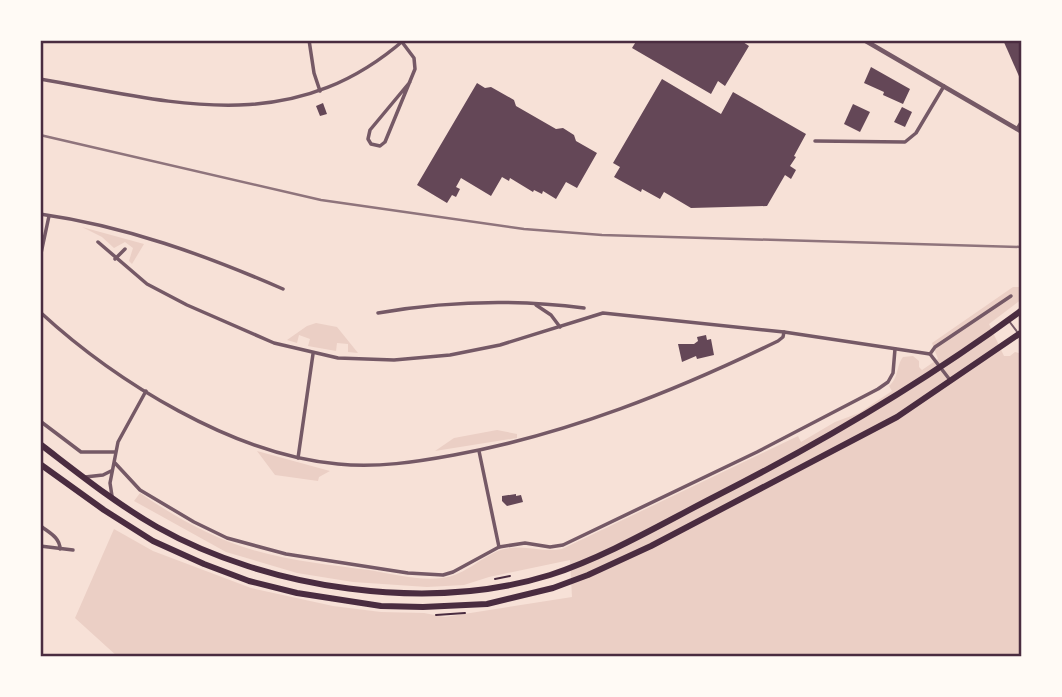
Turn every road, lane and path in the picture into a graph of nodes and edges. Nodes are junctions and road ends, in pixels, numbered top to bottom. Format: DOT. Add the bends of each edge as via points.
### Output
graph roads {
  1 [pos="309,40"];
  2 [pos="864,40"];
  3 [pos="403,41"];
  4 [pos="40,79"];
  5 [pos="410,82"];
  6 [pos="944,86"];
  7 [pos="320,91"];
  8 [pos="1022,121"];
  9 [pos="1019,131"];
  10 [pos="816,141"];
  11 [pos="40,214"];
  12 [pos="50,216"];
  13 [pos="98,242"];
  14 [pos="125,248"];
  15 [pos="40,258"];
  16 [pos="115,259"];
  17 [pos="283,289"];
  18 [pos="1011,296"];
  19 [pos="530,303"];
  20 [pos="584,308"];
  21 [pos="1022,310"];
  22 [pos="40,312"];
  23 [pos="378,313"];
  24 [pos="1008,320"];
  25 [pos="560,327"];
  26 [pos="784,332"];
  27 [pos="1021,335"];
  28 [pos="895,349"];
  29 [pos="313,354"];
  30 [pos="930,354"];
  31 [pos="942,366"];
  32 [pos="950,380"];
  33 [pos="146,391"];
  34 [pos="40,421"];
  35 [pos="42,448"];
  36 [pos="478,451"];
  37 [pos="116,452"];
  38 [pos="298,458"];
  39 [pos="115,463"];
  40 [pos="40,464"];
  41 [pos="113,469"];
  42 [pos="84,477"];
  43 [pos="115,500"];
  44 [pos="42,527"];
  45 [pos="153,541"];
  46 [pos="40,546"];
  47 [pos="499,547"];
  48 [pos="60,550"];
  49 [pos="73,550"];
  1 -- 7 [label="street"];
  2 -- 6 [label="street"];
  3 -- 5 [label="street" via="415,62"];
  3 -- 7 [label="street" via="367,68"];
  4 -- 7 [label="street" via="205,106 255,105"];
  5 -- 5 [label="street" via="385,142 374,146 368,139 370,130"];
  6 -- 9 [label="street"];
  6 -- 10 [label="street" via="916,133 905,142"];
  8 -- 9 [label="street"];
  11 -- 12 [label="street"];
  12 -- 15 [label="street"];
  12 -- 17 [label="street" via="168,244"];
  13 -- 16 [label="street"];
  14 -- 16 [label="street"];
  16 -- 29 [label="street" via="147,284 187,305 274,343"];
  18 -- 30 [label="street"];
  19 -- 20 [label="street"];
  19 -- 23 [label="street" via="459,303"];
  19 -- 25 [label="street" via="547,311"];
  21 -- 24 [label="main road"];
  22 -- 33 [label="street"];
  24 -- 27 [label="lane"];
  24 -- 31 [label="main road"];
  25 -- 26 [label="street" via="597,313 613,313"];
  25 -- 29 [label="street" via="488,347 425,357 360,360"];
  26 -- 28 [label="street"];
  26 -- 36 [label="street" via="778,341 650,398 576,425"];
  27 -- 32 [label="main road"];
  28 -- 30 [label="street"];
  28 -- 47 [label="street" via="893,373 885,385 757,452 563,545"];
  29 -- 38 [label="street"];
  30 -- 31 [label="street"];
  31 -- 32 [label="street"];
  31 -- 43 [label="main road" via="791,458 607,552 550,575 503,587 423,593 300,579 209,552"];
  32 -- 45 [label="main road" via="886,422 651,546 553,588 487,604 381,606 297,593 249,582"];
  33 -- 37 [label="street"];
  33 -- 38 [label="street" via="246,442"];
  34 -- 37 [label="street" via="77,450"];
  35 -- 42 [label="main road"];
  36 -- 38 [label="street" via="374,466"];
  36 -- 47 [label="street"];
  37 -- 39 [label="street"];
  39 -- 41 [label="street"];
  39 -- 47 [label="street" via="139,490 194,522 227,538 278,552 443,575"];
  40 -- 45 [label="main road"];
  41 -- 42 [label="street" via="106,475"];
  41 -- 43 [label="street" via="110,487"];
  42 -- 43 [label="main road"];
  43 -- 45 [label="main road" via="113,511"];
  44 -- 48 [label="street" via="55,537"];
  46 -- 48 [label="street"];
  48 -- 49 [label="street"];
}
